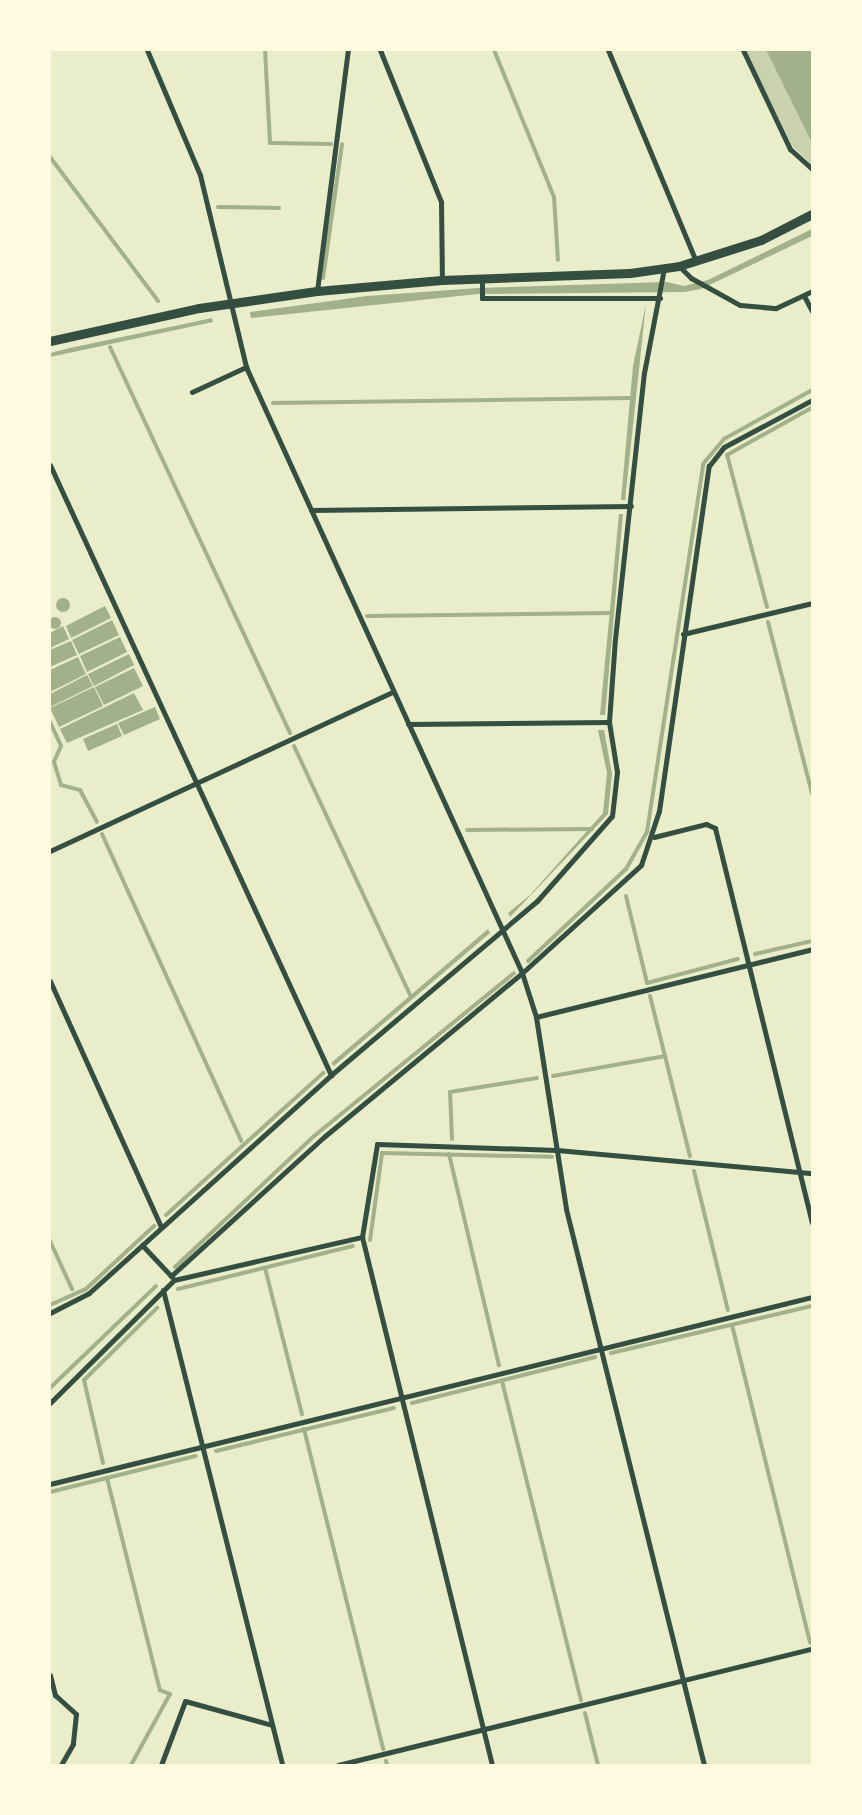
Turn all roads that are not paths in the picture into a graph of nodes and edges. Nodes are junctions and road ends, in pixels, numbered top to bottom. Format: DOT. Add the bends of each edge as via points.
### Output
graph roads {
  1 [pos="147,50"];
  2 [pos="348,50"];
  3 [pos="380,50"];
  4 [pos="608,50"];
  5 [pos="742,50"];
  6 [pos="812,168"];
  7 [pos="812,214"];
  8 [pos="696,261"];
  9 [pos="678,266"];
  10 [pos="664,268"];
  11 [pos="442,280"];
  12 [pos="482,282"];
  13 [pos="317,291"];
  14 [pos="812,291"];
  15 [pos="804,296"];
  16 [pos="660,297"];
  17 [pos="228,302"];
  18 [pos="812,310"];
  19 [pos="50,341"];
  20 [pos="246,367"];
  21 [pos="192,392"];
  22 [pos="812,400"];
  23 [pos="50,465"];
  24 [pos="631,506"];
  25 [pos="311,510"];
  26 [pos="812,603"];
  27 [pos="683,634"];
  28 [pos="393,692"];
  29 [pos="610,722"];
  30 [pos="408,724"];
  31 [pos="198,783"];
  32 [pos="654,837"];
  33 [pos="50,851"];
  34 [pos="502,931"];
  35 [pos="812,949"];
  36 [pos="749,965"];
  37 [pos="522,973"];
  38 [pos="50,981"];
  39 [pos="536,1017"];
  40 [pos="331,1075"];
  41 [pos="557,1150"];
  42 [pos="800,1172"];
  43 [pos="812,1173"];
  44 [pos="812,1222"];
  45 [pos="161,1226"];
  46 [pos="362,1237"];
  47 [pos="142,1245"];
  48 [pos="172,1278"];
  49 [pos="163,1290"];
  50 [pos="812,1297"];
  51 [pos="50,1313"];
  52 [pos="601,1348"];
  53 [pos="401,1398"];
  54 [pos="50,1403"];
  55 [pos="205,1446"];
  56 [pos="50,1484"];
  57 [pos="812,1649"];
  58 [pos="50,1675"];
  59 [pos="683,1681"];
  60 [pos="272,1725"];
  61 [pos="483,1730"];
  62 [pos="61,1765"];
  63 [pos="161,1765"];
  64 [pos="282,1765"];
  65 [pos="339,1765"];
  66 [pos="492,1765"];
  67 [pos="704,1765"];
  1 -- 17 [label="street" via="200,175"];
  2 -- 13 [label="street"];
  3 -- 11 [label="street" via="441,202"];
  4 -- 8 [label="street"];
  5 -- 6 [label="street" via="790,149"];
  7 -- 8 [label="main road" via="761,240"];
  8 -- 9 [label="main road"];
  9 -- 10 [label="main road"];
  9 -- 15 [label="street" via="691,278 740,305 776,308"];
  10 -- 12 [label="main road"];
  10 -- 16 [label="street"];
  11 -- 12 [label="main road"];
  11 -- 13 [label="main road"];
  12 -- 16 [label="street" via="482,295"];
  13 -- 17 [label="main road"];
  14 -- 15 [label="street"];
  15 -- 18 [label="street"];
  16 -- 24 [label="street" via="644,373"];
  17 -- 19 [label="main road"];
  17 -- 20 [label="street"];
  20 -- 21 [label="street"];
  20 -- 25 [label="street"];
  22 -- 27 [label="street" via="724,447 709,466"];
  23 -- 31 [label="street"];
  24 -- 25 [label="street"];
  24 -- 29 [label="street"];
  25 -- 28 [label="street"];
  26 -- 27 [label="street"];
  27 -- 32 [label="street"];
  28 -- 30 [label="street"];
  28 -- 31 [label="street"];
  29 -- 30 [label="street"];
  29 -- 34 [label="street" via="617,772 612,816 537,901"];
  30 -- 34 [label="street"];
  31 -- 33 [label="street"];
  31 -- 40 [label="street"];
  32 -- 36 [label="street" via="706,824 715,828"];
  32 -- 37 [label="street" via="630,879"];
  34 -- 37 [label="street"];
  34 -- 40 [label="street"];
  35 -- 36 [label="street"];
  36 -- 39 [label="street"];
  36 -- 42 [label="street"];
  37 -- 39 [label="street"];
  37 -- 48 [label="street" via="325,1136"];
  38 -- 45 [label="street"];
  39 -- 41 [label="street"];
  40 -- 45 [label="street"];
  41 -- 42 [label="street"];
  41 -- 46 [label="street" via="377,1144"];
  41 -- 52 [label="street" via="566,1209"];
  42 -- 43 [label="street"];
  42 -- 44 [label="street"];
  45 -- 47 [label="street"];
  46 -- 48 [label="street"];
  46 -- 53 [label="street"];
  47 -- 48 [label="street"];
  47 -- 51 [label="street" via="89,1293"];
  48 -- 49 [label="street"];
  49 -- 54 [label="street"];
  49 -- 55 [label="street"];
  50 -- 52 [label="street"];
  52 -- 53 [label="street"];
  52 -- 59 [label="street"];
  53 -- 55 [label="street"];
  53 -- 61 [label="street"];
  55 -- 56 [label="street"];
  55 -- 60 [label="street"];
  57 -- 59 [label="street"];
  58 -- 62 [label="street" via="55,1696 76,1714 73,1744"];
  59 -- 61 [label="street"];
  59 -- 67 [label="street"];
  60 -- 63 [label="street" via="186,1701"];
  60 -- 64 [label="street"];
  61 -- 65 [label="street"];
  61 -- 66 [label="street"];
}
